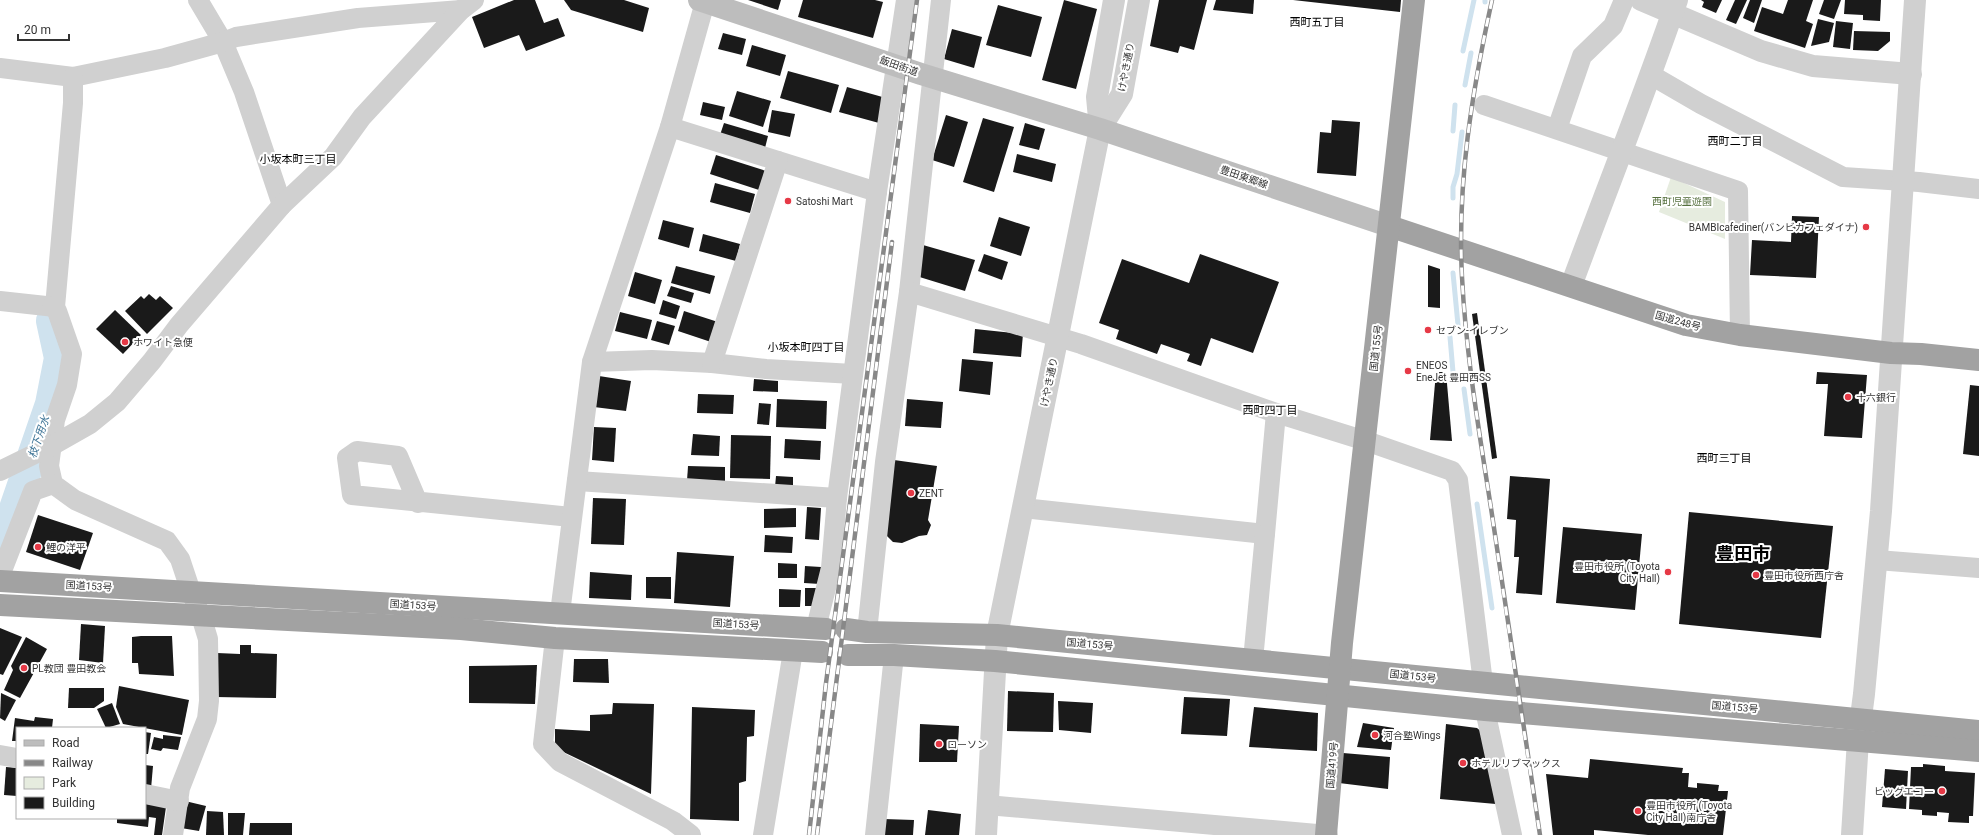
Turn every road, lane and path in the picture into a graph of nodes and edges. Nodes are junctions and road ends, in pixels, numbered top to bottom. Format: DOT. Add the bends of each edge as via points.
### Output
graph roads {
  1 [pos="198,0"];
  2 [pos="906,0"];
  3 [pos="941,0"];
  4 [pos="1114,0"];
  5 [pos="1139,0"];
  6 [pos="1414,0"];
  7 [pos="1624,0"];
  8 [pos="1640,0"];
  9 [pos="1915,0"];
  10 [pos="703,1"];
  11 [pos="467,5"];
  12 [pos="1675,7"];
  13 [pos="223,42"];
  14 [pos="897,65"];
  15 [pos="0,68"];
  16 [pos="1911,74"];
  17 [pos="1651,75"];
  18 [pos="73,77"];
  19 [pos="934,78"];
  20 [pos="1484,105"];
  21 [pos="670,127"];
  22 [pos="1100,129"];
  23 [pos="1557,129"];
  24 [pos="1621,150"];
  25 [pos="778,161"];
  26 [pos="1903,181"];
  27 [pos="1979,189"];
  28 [pos="877,192"];
  29 [pos="282,205"];
  30 [pos="1389,226"];
  31 [pos="1571,286"];
  32 [pos="909,292"];
  33 [pos="0,302"];
  34 [pos="53,307"];
  35 [pos="1740,335"];
  36 [pos="1058,338"];
  37 [pos="1891,353"];
  38 [pos="1979,360"];
  39 [pos="592,362"];
  40 [pos="712,363"];
  41 [pos="853,374"];
  42 [pos="1276,413"];
  43 [pos="1366,441"];
  44 [pos="52,446"];
  45 [pos="8,465"];
  46 [pos="577,482"];
  47 [pos="53,484"];
  48 [pos="837,498"];
  49 [pos="418,503"];
  50 [pos="1023,508"];
  51 [pos="572,517"];
  52 [pos="1265,534"];
  53 [pos="1877,560"];
  54 [pos="1979,568"];
  55 [pos="0,576"];
  56 [pos="0,581"];
  57 [pos="190,592"];
  58 [pos="0,605"];
  59 [pos="560,613"];
  60 [pos="201,616"];
  61 [pos="829,629"];
  62 [pos="867,632"];
  63 [pos="997,635"];
  64 [pos="555,638"];
  65 [pos="793,651"];
  66 [pos="822,652"];
  67 [pos="848,655"];
  68 [pos="894,655"];
  69 [pos="1253,660"];
  70 [pos="995,661"];
  71 [pos="1341,668"];
  72 [pos="1483,683"];
  73 [pos="1338,696"];
  74 [pos="1485,710"];
  75 [pos="1859,730"];
  76 [pos="1979,731"];
  77 [pos="1979,751"];
  78 [pos="0,755"];
  79 [pos="16,758"];
  80 [pos="146,794"];
  81 [pos="179,801"];
  82 [pos="987,806"];
  83 [pos="1147,827"];
  84 [pos="173,835"];
  85 [pos="691,835"];
  86 [pos="763,835"];
  87 [pos="875,835"];
  88 [pos="986,835"];
  89 [pos="1326,835"];
  90 [pos="1512,835"];
  91 [pos="1852,835"];
  1 -- 13 [label="street"];
  2 -- 14 [label="street"];
  3 -- 19 [label="street"];
  4 -- 22 [label="street, けやき通り" via="1097,97"];
  5 -- 22 [label="street, けやき通り" via="1122,94"];
  6 -- 30 [label="highway, 国道155号"];
  7 -- 23 [label="street" via="1613,26 1582,56"];
  8 -- 12 [label="street"];
  9 -- 16 [label="street"];
  10 -- 14 [label="main road, 飯田街道"];
  10 -- 21 [label="street"];
  11 -- 13 [label="street" via="358,18 236,37"];
  11 -- 29 [label="street" via="362,117 333,157"];
  12 -- 16 [label="street" via="1761,52 1813,66"];
  12 -- 17 [label="street"];
  13 -- 18 [label="street" via="165,58"];
  13 -- 29 [label="street" via="244,92"];
  14 -- 19 [label="main road, 飯田街道"];
  14 -- 28 [label="street"];
  15 -- 18 [label="street"];
  16 -- 26 [label="street"];
  17 -- 24 [label="street"];
  17 -- 26 [label="street" via="1843,178"];
  18 -- 34 [label="street" via="62,232"];
  19 -- 22 [label="main road, 飯田街道"];
  19 -- 32 [label="street"];
  20 -- 23 [label="street"];
  21 -- 25 [label="street"];
  21 -- 39 [label="street"];
  22 -- 30 [label="main road, 豊田東郷線"];
  22 -- 36 [label="street, けやき通り"];
  23 -- 24 [label="street"];
  24 -- 31 [label="street"];
  24 -- 35 [label="street" via="1738,191"];
  25 -- 28 [label="street"];
  25 -- 40 [label="street"];
  26 -- 27 [label="street"];
  26 -- 37 [label="street"];
  28 -- 41 [label="street"];
  29 -- 44 [label="street" via="117,402 90,424"];
  30 -- 31 [label="highway, 国道248号"];
  30 -- 43 [label="highway, 国道155号"];
  31 -- 35 [label="highway, 国道248号" via="1686,325"];
  32 -- 36 [label="street"];
  32 -- 62 [label="street" via="885,462"];
  33 -- 34 [label="street"];
  34 -- 44 [label="street" via="72,354 67,385 55,420"];
  35 -- 37 [label="highway, 国道248号"];
  36 -- 42 [label="street"];
  36 -- 50 [label="street, けやき通り"];
  37 -- 38 [label="highway, 国道248号"];
  37 -- 53 [label="street"];
  39 -- 40 [label="street" via="652,360"];
  39 -- 46 [label="street"];
  40 -- 41 [label="street"];
  41 -- 48 [label="street"];
  42 -- 43 [label="street"];
  42 -- 52 [label="street"];
  43 -- 71 [label="highway, 国道155号"];
  43 -- 72 [label="street" via="1452,471 1458,480"];
  44 -- 45 [label="street"];
  44 -- 47 [label="street" via="49,466"];
  46 -- 48 [label="street"];
  46 -- 51 [label="street"];
  47 -- 55 [label="street" via="33,491"];
  47 -- 57 [label="street" via="75,500 167,540 180,559"];
  48 -- 61 [label="street"];
  49 -- 51 [label="street"];
  50 -- 52 [label="street"];
  50 -- 63 [label="street, けやき通り"];
  51 -- 59 [label="street"];
  52 -- 69 [label="street"];
  53 -- 54 [label="street"];
  53 -- 75 [label="street"];
  56 -- 57 [label="highway, 国道153号"];
  57 -- 59 [label="highway, 国道153号"];
  57 -- 60 [label="street"];
  58 -- 60 [label="highway"];
  59 -- 61 [label="highway, 国道153号"];
  60 -- 64 [label="highway" via="461,629"];
  60 -- 81 [label="street" via="208,639 207,719 180,788"];
  61 -- 62 [label="highway, 国道153号"];
  62 -- 63 [label="highway, 国道153号"];
  63 -- 69 [label="highway, 国道153号"];
  63 -- 70 [label="street, けやき通り"];
  64 -- 65 [label="highway"];
  64 -- 85 [label="street" via="543,744 560,762 673,821"];
  65 -- 66 [label="highway"];
  65 -- 86 [label="street"];
  67 -- 68 [label="highway, 国道153号"];
  68 -- 70 [label="highway, 国道153号"];
  68 -- 87 [label="street"];
  69 -- 71 [label="highway, 国道153号"];
  70 -- 73 [label="highway, 国道153号"];
  70 -- 82 [label="street, けやき通り"];
  71 -- 72 [label="highway, 国道153号"];
  71 -- 73 [label="highway, 国道155号"];
  72 -- 75 [label="highway, 国道153号"];
  73 -- 74 [label="highway, 国道153号"];
  73 -- 89 [label="highway, 国道419号"];
  74 -- 75 [label="highway, 国道153号"];
  74 -- 90 [label="street"];
  75 -- 76 [label="highway, 国道153号"];
  75 -- 77 [label="highway, 国道153号"];
  75 -- 91 [label="street"];
  78 -- 79 [label="street"];
  80 -- 81 [label="street"];
  81 -- 84 [label="street"];
  82 -- 83 [label="street"];
  82 -- 88 [label="street, けやき通り"];
  83 -- 89 [label="street"];
}
